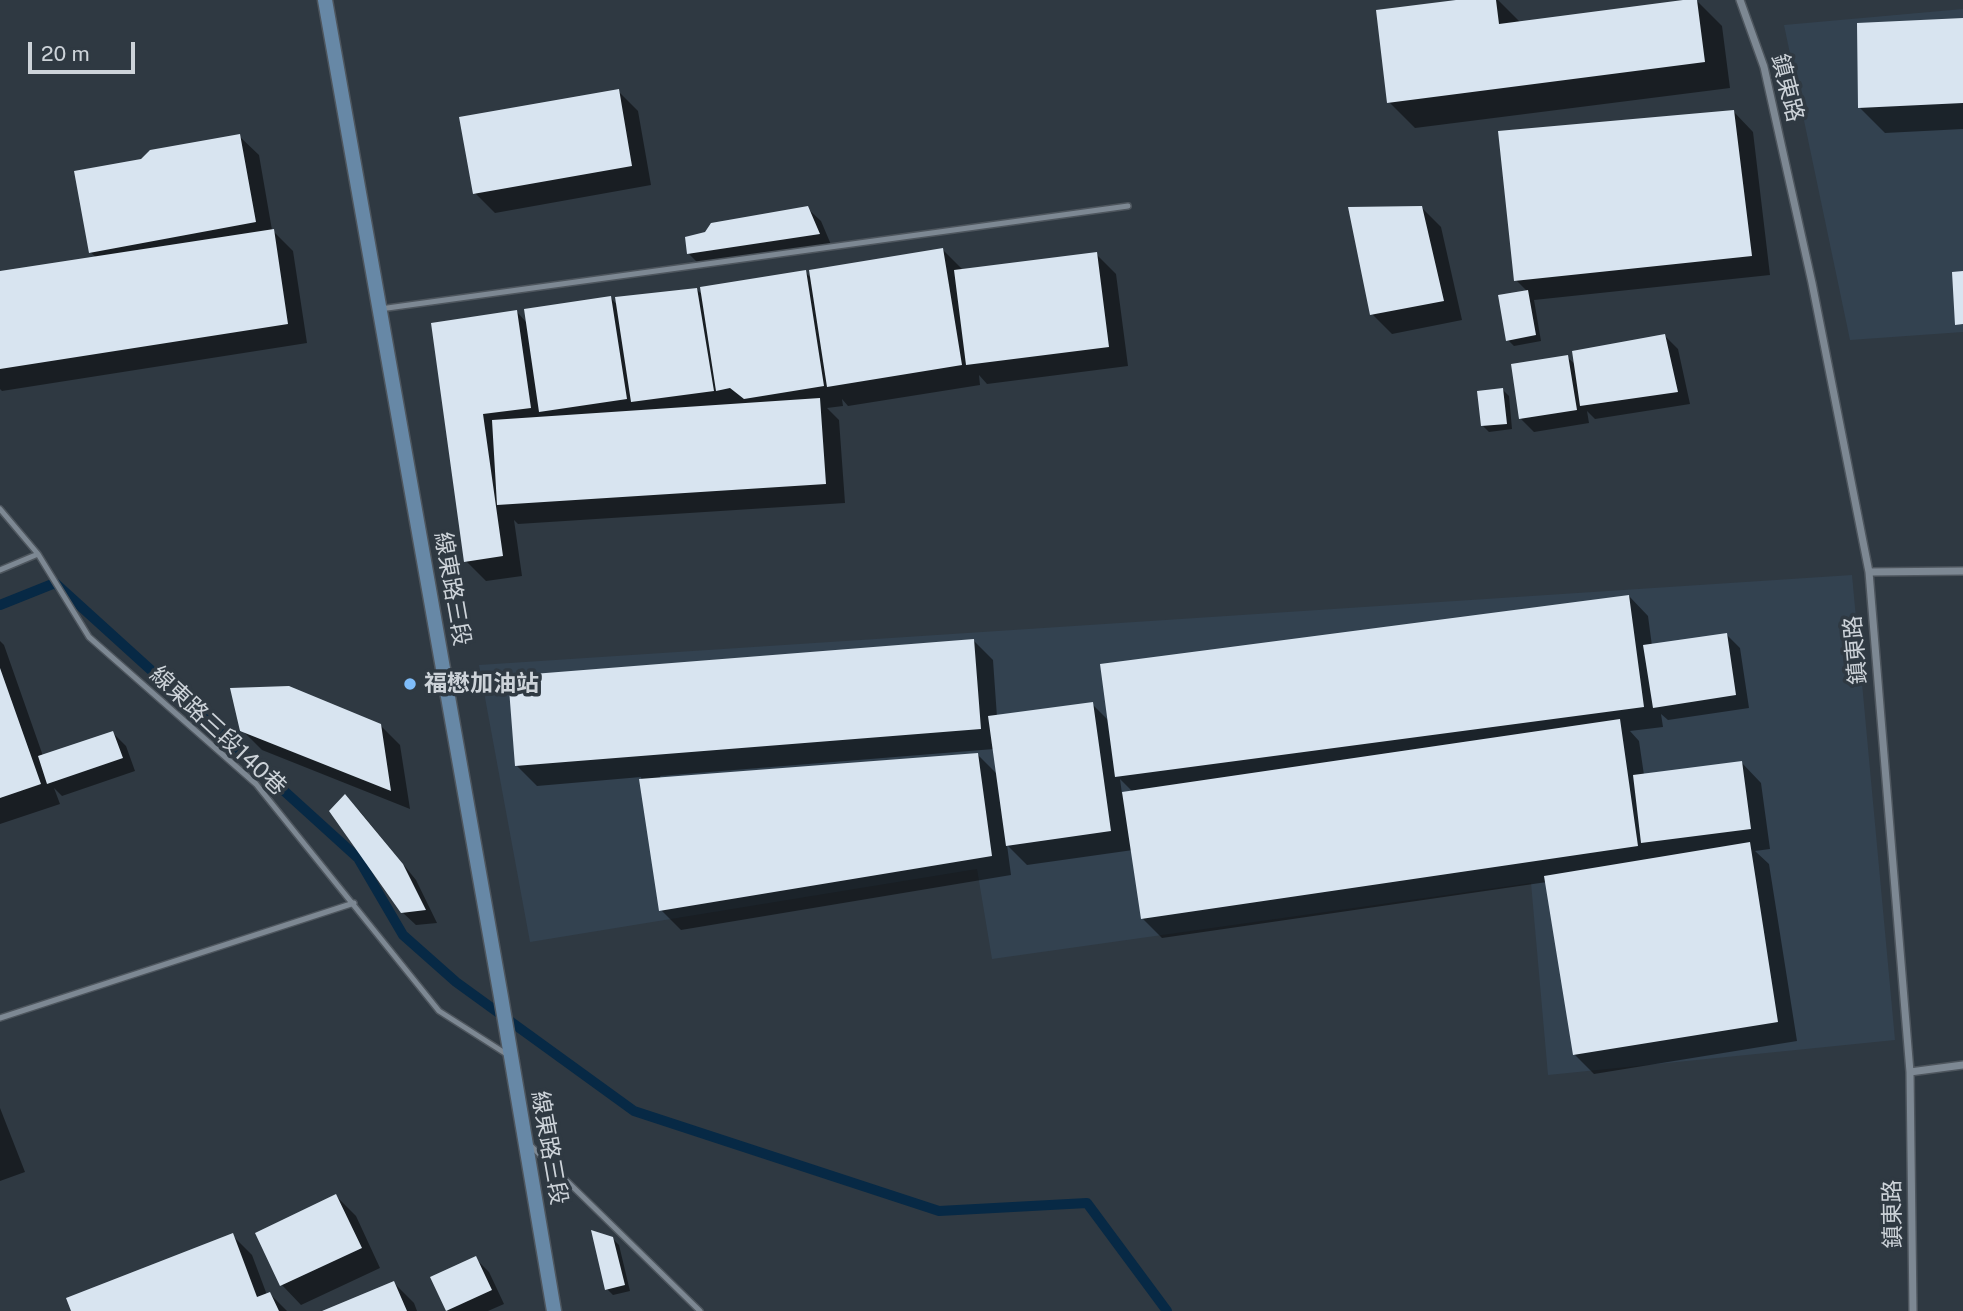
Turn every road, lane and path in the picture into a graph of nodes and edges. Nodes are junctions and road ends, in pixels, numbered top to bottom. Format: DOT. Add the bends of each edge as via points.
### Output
graph roads {
  1 [pos="325,0"];
  2 [pos="1740,0"];
  3 [pos="1128,206"];
  4 [pos="380,309"];
  5 [pos="0,509"];
  6 [pos="38,554"];
  7 [pos="0,570"];
  8 [pos="1963,571"];
  9 [pos="1869,572"];
  10 [pos="354,903"];
  11 [pos="0,1018"];
  12 [pos="510,1050"];
  13 [pos="1963,1065"];
  14 [pos="1910,1072"];
  15 [pos="524,1139"];
  16 [pos="554,1311"];
  17 [pos="700,1311"];
  18 [pos="1913,1311"];
  1 -- 4 [label="main road, 線東路三段"];
  2 -- 9 [label="street, 鎮東路" via="1764,67"];
  3 -- 4 [label="lane"];
  4 -- 12 [label="main road, 線東路三段"];
  5 -- 6 [label="lane, 線東路三段140巷"];
  6 -- 7 [label="lane"];
  6 -- 10 [label="lane, 線東路三段140巷" via="89,638 256,783"];
  8 -- 9 [label="street"];
  9 -- 14 [label="street, 鎮東路"];
  10 -- 11 [label="lane"];
  10 -- 12 [label="lane, 線東路三段140巷" via="439,1011"];
  12 -- 15 [label="main road, 線東路三段"];
  13 -- 14 [label="street"];
  14 -- 18 [label="street, 鎮東路"];
  15 -- 16 [label="main road, 線東路三段"];
  15 -- 17 [label="lane"];
}
